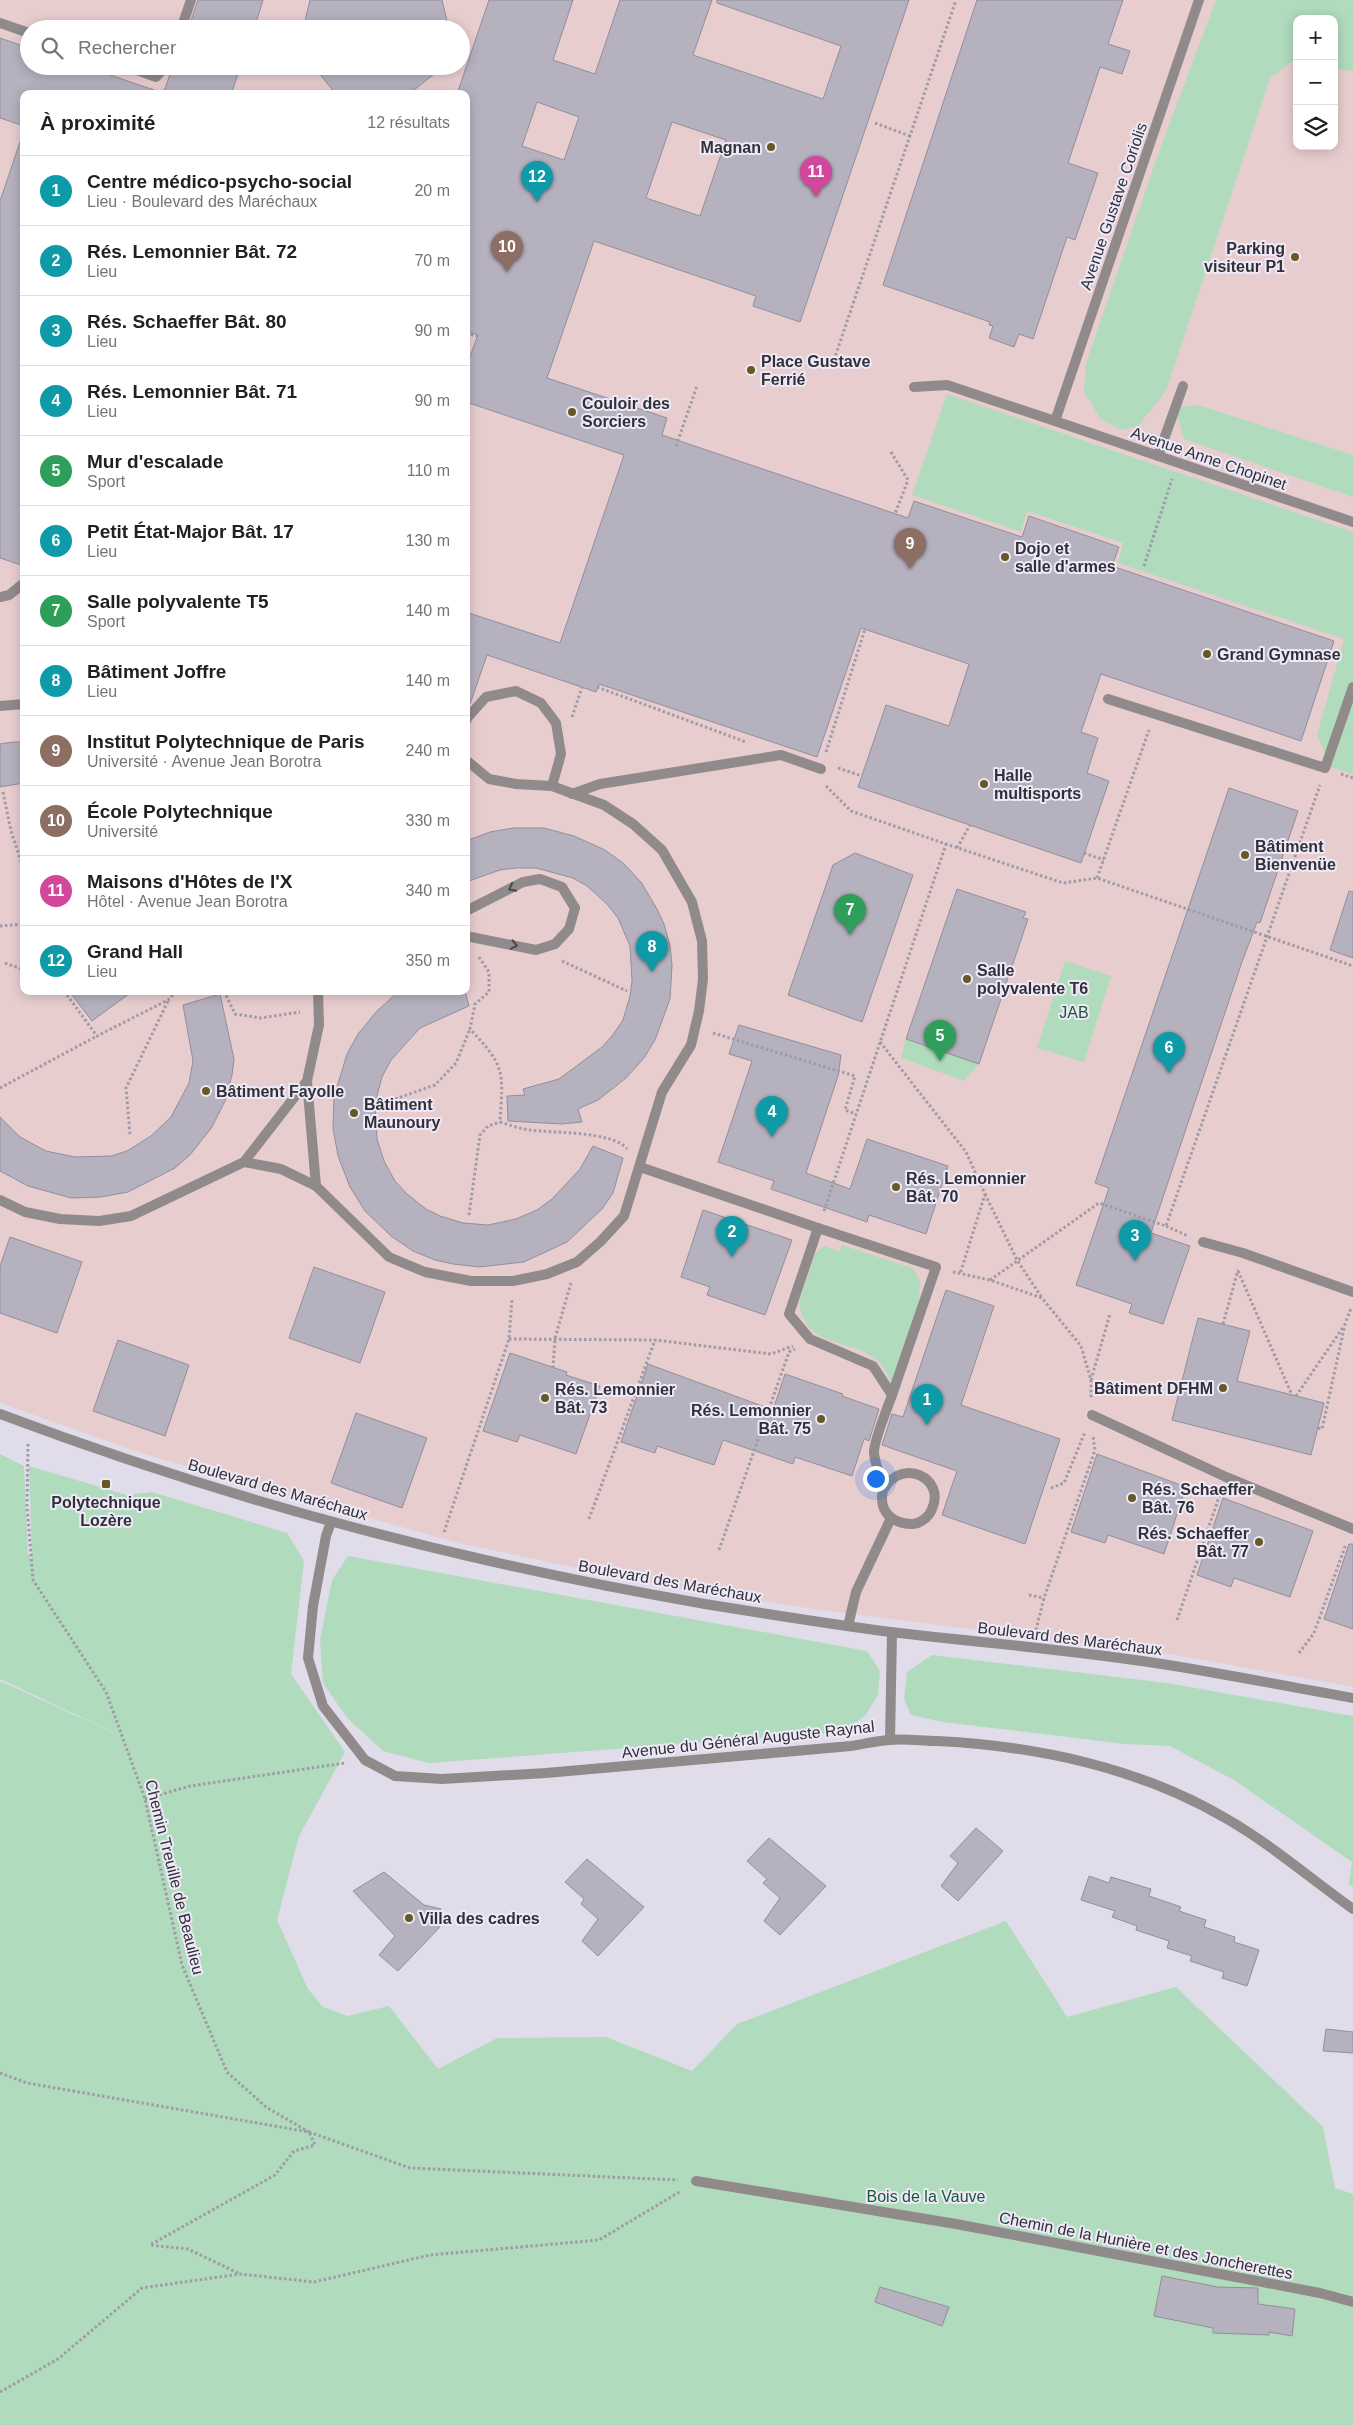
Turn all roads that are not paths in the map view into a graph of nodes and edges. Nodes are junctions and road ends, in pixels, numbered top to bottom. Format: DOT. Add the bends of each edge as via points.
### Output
graph roads {
  1 [pos="191,0"];
  2 [pos="1199,0"];
  3 [pos="184,20"];
  4 [pos="0,23"];
  5 [pos="20,30"];
  6 [pos="1183,386"];
  7 [pos="914,387"];
  8 [pos="1055,421"];
  9 [pos="1158,456"];
  10 [pos="1353,522"];
  11 [pos="20,586"];
  12 [pos="0,597"];
  13 [pos="1353,687"];
  14 [pos="1108,699"];
  15 [pos="20,704"];
  16 [pos="0,706"];
  17 [pos="470,715"];
  18 [pos="470,761"];
  19 [pos="826,767"];
  20 [pos="552,786"];
  21 [pos="572,794"];
  22 [pos="470,909"];
  23 [pos="470,937"];
  24 [pos="318,995"];
  25 [pos="306,1081"];
  26 [pos="244,1162"];
  27 [pos="640,1167"];
  28 [pos="316,1186"];
  29 [pos="0,1200"];
  30 [pos="818,1228"];
  31 [pos="1203,1242"];
  32 [pos="1353,1292"];
  33 [pos="892,1395"];
  34 [pos="0,1414"];
  35 [pos="1092,1415"];
  36 [pos="884,1489"];
  37 [pos="891,1518"];
  38 [pos="331,1522"];
  39 [pos="1352,1529"];
  40 [pos="848,1626"];
  41 [pos="892,1632"];
  42 [pos="1353,1698"];
  43 [pos="890,1740"];
  44 [pos="1353,1909"];
  45 [pos="696,2181"];
  46 [pos="1353,2302"];
  1 -- 3 [label="street"];
  2 -- 8 [label="street, Avenue Gustave Coriolis"];
  4 -- 5 [label="street"];
  6 -- 9 [label="street"];
  7 -- 8 [label="street, Avenue Anne Chopinet" via="947,385"];
  8 -- 9 [label="street, Avenue Anne Chopinet"];
  9 -- 10 [label="street, Avenue Anne Chopinet"];
  11 -- 12 [label="street"];
  13 -- 14 [label="street" via="1326,768"];
  15 -- 16 [label="street"];
  17 -- 20 [label="street" via="486,697 516,691 540,703 556,723 561,754"];
  18 -- 20 [label="street" via="489,779"];
  19 -- 21 [label="street" via="781,756 600,784"];
  20 -- 21 [label="street"];
  21 -- 27 [label="street" via="604,806 633,824 662,850 692,902 702,941 703,979 691,1045 662,1092"];
  23 -- 22 [label="street, one-way" via="536,950 555,944 569,929 576,908 562,886 540,879 523,882"];
  24 -- 25 [label="street" via="318,1025"];
  25 -- 26 [label="street"];
  25 -- 28 [label="street"];
  26 -- 28 [label="street" via="281,1170"];
  26 -- 29 [label="street" via="131,1216 99,1221 60,1220 25,1212"];
  27 -- 28 [label="street" via="624,1216 600,1242 577,1262 547,1274 513,1281 471,1281 425,1272 389,1257"];
  27 -- 30 [label="street"];
  30 -- 33 [label="street" via="789,1314 810,1339 873,1366"];
  30 -- 33 [label="street" via="936,1267"];
  31 -- 32 [label="street"];
  33 -- 36 [label="street" via="874,1452"];
  34 -- 38 [label="street, Boulevard des Maréchaux" via="108,1454"];
  35 -- 39 [label="street" via="1226,1477"];
  36 -- 37 [label="street" via="883,1506"];
  36 -- 37 [label="street" via="894,1476 907,1472 925,1478 934,1493 934,1506 924,1520 903,1524"];
  37 -- 40 [label="street" via="856,1592"];
  38 -- 40 [label="street, Boulevard des Maréchaux" via="585,1582"];
  38 -- 43 [label="street, Avenue du Général Auguste Raynal" via="313,1606 308,1658 323,1706 365,1760 395,1776 442,1779 590,1770"];
  40 -- 41 [label="street, Boulevard des Maréchaux"];
  41 -- 42 [label="street, Boulevard des Maréchaux" via="1167,1665"];
  41 -- 43 [label="street"];
  43 -- 44 [label="street, Avenue du Général Auguste Raynal" via="962,1742 1028,1749 1138,1779 1182,1795 1227,1819 1286,1858"];
  45 -- 46 [label="street, Chemin de la Hunière et des Joncherettes" via="956,2224"];
}
